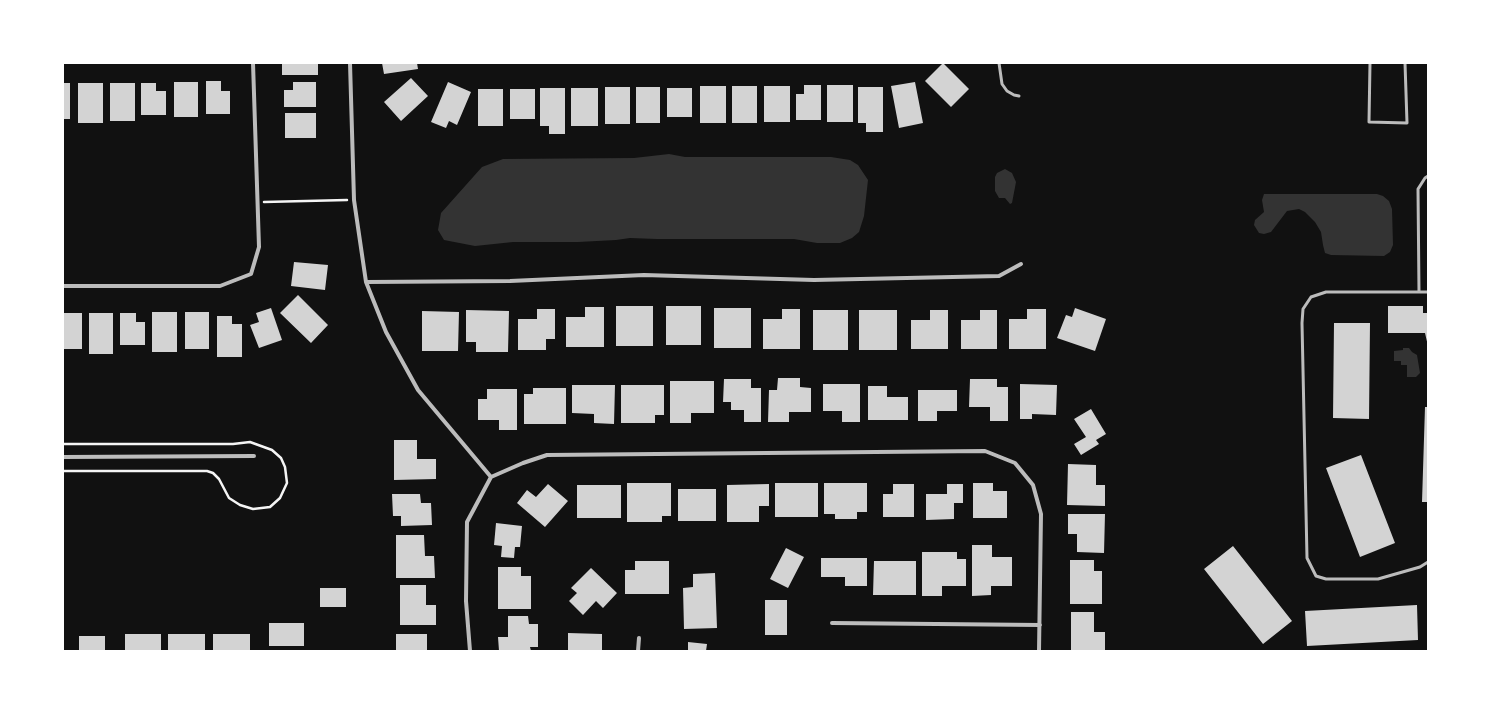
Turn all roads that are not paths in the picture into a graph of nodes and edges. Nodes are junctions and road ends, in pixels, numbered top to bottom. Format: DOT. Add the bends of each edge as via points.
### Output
graph roads {
  1 [pos="253,63"];
  2 [pos="350,63"];
  3 [pos="999,63"];
  4 [pos="1370,63"];
  5 [pos="1405,63"];
  6 [pos="1019,96"];
  7 [pos="1428,176"];
  8 [pos="1022,264"];
  9 [pos="366,282"];
  10 [pos="63,286"];
  11 [pos="1419,292"];
  12 [pos="1428,292"];
  13 [pos="254,456"];
  14 [pos="63,457"];
  15 [pos="491,477"];
  16 [pos="1428,562"];
  17 [pos="832,623"];
  18 [pos="1040,625"];
  19 [pos="640,638"];
  20 [pos="470,651"];
  21 [pos="638,651"];
  22 [pos="1039,651"];
  1 -- 10 [label="street" via="259,247 251,274 220,286"];
  2 -- 9 [label="street" via="354,200"];
  3 -- 6 [label="lane" via="1002,84 1007,91"];
  4 -- 5 [label="lane" via="1369,122 1407,123"];
  7 -- 11 [label="lane" via="1418,189"];
  8 -- 9 [label="street" via="999,276 814,280 644,275 510,281"];
  9 -- 15 [label="street" via="386,332 418,390"];
  11 -- 12 [label="lane"];
  11 -- 16 [label="lane" via="1326,292 1311,297 1303,309 1307,558 1316,576 1326,579 1378,579 1420,567"];
  13 -- 14 [label="street"];
  15 -- 18 [label="street" via="547,455 985,451 1015,463 1033,485 1041,514"];
  15 -- 20 [label="street" via="466,522 466,601"];
  17 -- 18 [label="street"];
  18 -- 22 [label="street"];
  19 -- 21 [label="street"];
}
